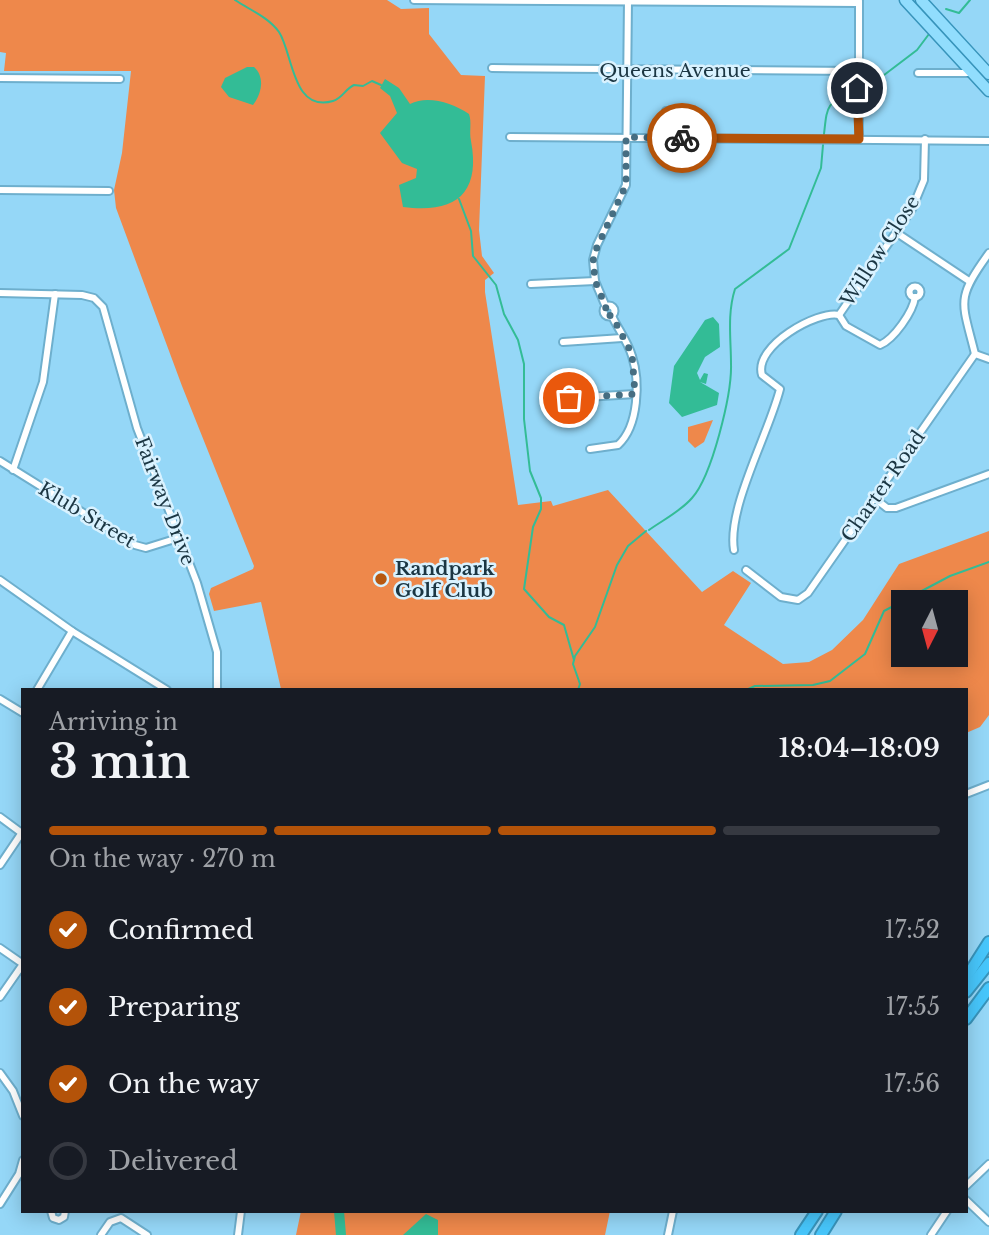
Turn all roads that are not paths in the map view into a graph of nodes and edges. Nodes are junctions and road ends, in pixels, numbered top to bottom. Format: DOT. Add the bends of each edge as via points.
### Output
graph roads {
  1 [pos="414,0"];
  2 [pos="905,0"];
  3 [pos="921,0"];
  4 [pos="628,1"];
  5 [pos="859,2"];
  6 [pos="492,68"];
  7 [pos="628,69"];
  8 [pos="857,71"];
  9 [pos="918,73"];
  10 [pos="972,73"];
  11 [pos="989,74"];
  12 [pos="0,78"];
  13 [pos="120,79"];
  14 [pos="989,91"];
  15 [pos="666,111"];
  16 [pos="510,137"];
  17 [pos="626,137"];
  18 [pos="686,138"];
  19 [pos="859,139"];
  20 [pos="925,139"];
  21 [pos="989,141"];
  22 [pos="0,190"];
  23 [pos="109,191"];
  24 [pos="897,233"];
  25 [pos="989,253"];
  26 [pos="595,281"];
  27 [pos="969,281"];
  28 [pos="531,284"];
  29 [pos="0,293"];
  30 [pos="55,295"];
  31 [pos="915,297"];
  32 [pos="839,315"];
  33 [pos="622,338"];
  34 [pos="563,342"];
  35 [pos="975,354"];
  36 [pos="989,359"];
  37 [pos="635,394"];
  38 [pos="569,398"];
  39 [pos="590,449"];
  40 [pos="0,461"];
  41 [pos="13,470"];
  42 [pos="989,474"];
  43 [pos="874,498"];
  44 [pos="178,538"];
  45 [pos="734,550"];
  46 [pos="746,570"];
  47 [pos="0,580"];
  48 [pos="72,631"];
  49 [pos="38,688"];
  50 [pos="164,688"];
  51 [pos="217,688"];
  52 [pos="0,699"];
  53 [pos="21,712"];
  54 [pos="989,785"];
  55 [pos="968,793"];
  56 [pos="0,817"];
  57 [pos="21,832"];
  58 [pos="21,834"];
  59 [pos="0,865"];
  60 [pos="989,942"];
  61 [pos="0,948"];
  62 [pos="21,963"];
  63 [pos="989,963"];
  64 [pos="21,967"];
  65 [pos="968,975"];
  66 [pos="989,988"];
  67 [pos="968,989"];
  68 [pos="0,997"];
  69 [pos="968,1016"];
  70 [pos="0,1073"];
  71 [pos="21,1111"];
  72 [pos="989,1164"];
  73 [pos="21,1175"];
  74 [pos="968,1184"];
  75 [pos="968,1202"];
  76 [pos="0,1204"];
  77 [pos="52,1213"];
  78 [pos="65,1213"];
  79 [pos="242,1213"];
  80 [pos="673,1213"];
  81 [pos="816,1213"];
  82 [pos="835,1213"];
  83 [pos="946,1213"];
  84 [pos="989,1222"];
  85 [pos="101,1235"];
  86 [pos="147,1235"];
  87 [pos="238,1235"];
  88 [pos="668,1235"];
  89 [pos="801,1235"];
  90 [pos="821,1235"];
  91 [pos="931,1235"];
  1 -- 4 [label="street"];
  2 -- 10 [label="main road"];
  3 -- 11 [label="main road"];
  4 -- 5 [label="street"];
  4 -- 7 [label="street"];
  5 -- 8 [label="street"];
  6 -- 7 [label="street, Queens Avenue"];
  7 -- 8 [label="street, Queens Avenue"];
  7 -- 17 [label="street"];
  8 -- 19 [label="street"];
  9 -- 10 [label="street"];
  10 -- 14 [label="main road"];
  12 -- 13 [label="street"];
  15 -- 18 [label="street" via="685,112"];
  16 -- 17 [label="street"];
  17 -- 18 [label="street"];
  17 -- 26 [label="street" via="626,185 595,250"];
  18 -- 19 [label="street"];
  19 -- 20 [label="street"];
  20 -- 21 [label="street"];
  20 -- 24 [label="street, Willow Close" via="922,186"];
  22 -- 23 [label="street"];
  24 -- 27 [label="street"];
  24 -- 32 [label="street, Willow Close"];
  25 -- 27 [label="street"];
  26 -- 28 [label="street"];
  26 -- 33 [label="street" via="606,307 614,308 612,316"];
  27 -- 35 [label="street" via="962,309"];
  29 -- 30 [label="street"];
  30 -- 41 [label="street" via="43,382"];
  30 -- 44 [label="street, Fairway Drive" via="89,296 105,313 137,428"];
  31 -- 32 [label="street" via="891,337 880,345 846,326"];
  32 -- 45 [label="street, Willow Close" via="827,314 784,335 761,360 762,375 780,389 737,513"];
  33 -- 34 [label="street"];
  33 -- 37 [label="street" via="632,354"];
  35 -- 36 [label="street"];
  35 -- 43 [label="street, Charter Road"];
  37 -- 38 [label="street"];
  37 -- 39 [label="street" via="634,416 622,441"];
  40 -- 41 [label="street, Klub Street"];
  41 -- 44 [label="street, Klub Street" via="135,545 146,548"];
  42 -- 43 [label="street" via="896,508 887,508"];
  43 -- 46 [label="street, Charter Road" via="799,600 781,597"];
  44 -- 51 [label="street, Fairway Drive" via="215,645"];
  47 -- 48 [label="street"];
  48 -- 49 [label="street"];
  48 -- 50 [label="street"];
  52 -- 53 [label="street"];
  54 -- 55 [label="street"];
  56 -- 57 [label="street"];
  58 -- 59 [label="street"];
  60 -- 65 [label="highway"];
  61 -- 62 [label="street"];
  63 -- 67 [label="highway"];
  64 -- 68 [label="street"];
  66 -- 69 [label="highway"];
  70 -- 71 [label="street"];
  72 -- 74 [label="street"];
  73 -- 76 [label="street"];
  75 -- 84 [label="street"];
  77 -- 78 [label="street" via="59,1220"];
  79 -- 87 [label="street"];
  80 -- 88 [label="street"];
  81 -- 89 [label="highway"];
  82 -- 90 [label="highway"];
  83 -- 91 [label="street"];
  85 -- 86 [label="street" via="110,1222 121,1218"];
}
